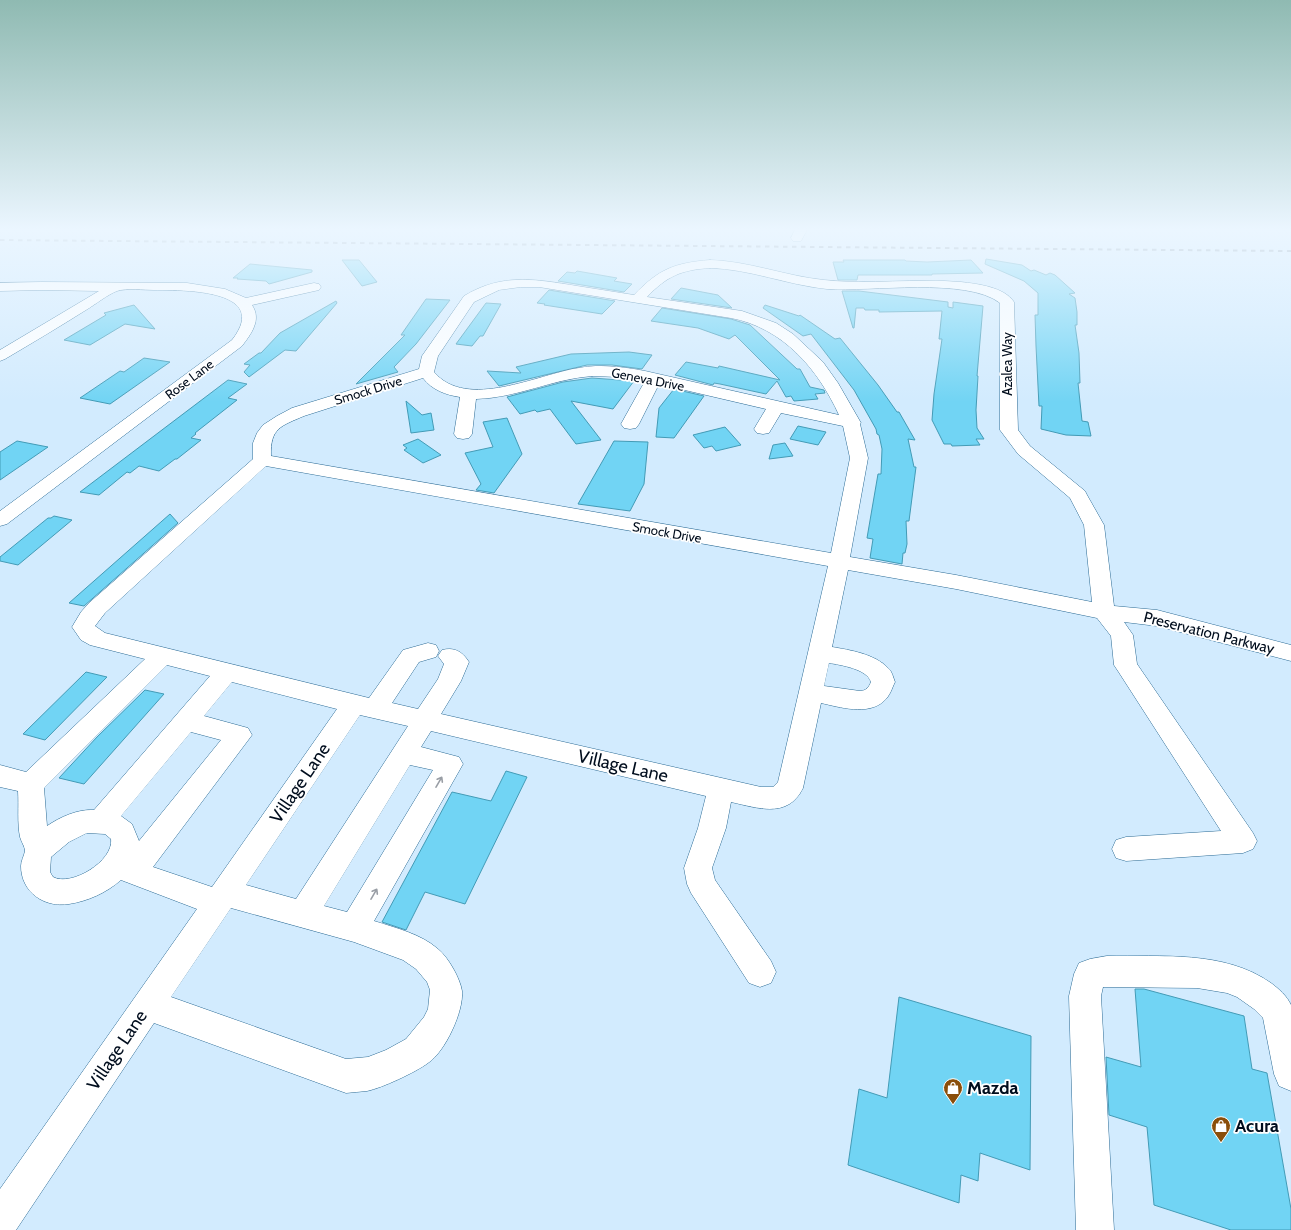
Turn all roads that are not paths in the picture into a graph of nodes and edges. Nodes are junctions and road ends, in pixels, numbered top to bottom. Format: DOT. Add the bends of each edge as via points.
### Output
graph roads {
  1 [pos="115,287"];
  2 [pos="146,287"];
  3 [pos="312,287"];
  4 [pos="492,287"];
  5 [pos="567,287"];
  6 [pos="650,287"];
  7 [pos="969,287"];
  8 [pos="638,299"];
  9 [pos="243,303"];
  10 [pos="0,356"];
  11 [pos="426,372"];
  12 [pos="654,379"];
  13 [pos="469,394"];
  14 [pos="776,407"];
  15 [pos="852,423"];
  16 [pos="630,424"];
  17 [pos="763,429"];
  18 [pos="463,434"];
  19 [pos="262,460"];
  20 [pos="0,520"];
  21 [pos="839,563"];
  22 [pos="1104,612"];
  23 [pos="820,653"];
  24 [pos="1291,653"];
  25 [pos="162,656"];
  26 [pos="226,673"];
  27 [pos="811,693"];
  28 [pos="364,707"];
  29 [pos="425,720"];
  30 [pos="185,721"];
  31 [pos="404,753"];
  32 [pos="0,776"];
  33 [pos="31,784"];
  34 [pos="722,789"];
  35 [pos="101,821"];
  36 [pos="1126,849"];
  37 [pos="39,851"];
  38 [pos="124,869"];
  39 [pos="221,898"];
  40 [pos="303,914"];
  41 [pos="354,928"];
  42 [pos="760,972"];
  43 [pos="148,1005"];
  44 [pos="1291,1074"];
  45 [pos="0,1220"];
  46 [pos="1095,1230"];
  1 -- 10 [label="street"];
  2 -- 9 [label="street" via="193,288 225,294"];
  3 -- 9 [label="street"];
  4 -- 11 [label="street" via="469,299 430,356"];
  5 -- 8 [label="street"];
  6 -- 8 [label="street, Azalea Way"];
  7 -- 22 [label="street, Azalea Way" via="988,291 1003,297 1007,302 1009,430 1024,450 1078,495 1094,525"];
  8 -- 15 [label="street" via="741,316 771,326 819,366"];
  9 -- 20 [label="street, Rose Lane" via="249,314 249,322 237,343"];
  11 -- 13 [label="street, Geneva Drive" via="430,379 439,385"];
  11 -- 19 [label="street, Smock Drive" via="284,418 267,430 262,439"];
  12 -- 13 [label="street, Geneva Drive" via="629,373 590,371 505,391"];
  12 -- 14 [label="street, Geneva Drive"];
  12 -- 16 [label="street"];
  13 -- 18 [label="street"];
  14 -- 15 [label="street, Geneva Drive"];
  14 -- 17 [label="street"];
  15 -- 21 [label="street" via="859,458"];
  19 -- 21 [label="street, Smock Drive"];
  19 -- 25 [label="street" via="97,608 83,627 98,639"];
  21 -- 22 [label="street, Smock Drive" via="956,582"];
  21 -- 23 [label="street"];
  22 -- 24 [label="street, Preservation Parkway" via="1157,618"];
  22 -- 36 [label="street" via="1122,635 1126,665 1243,841"];
  23 -- 27 [label="street"];
  23 -- 27 [label="street" via="863,662 877,670 882,679 881,688 877,695 861,700"];
  25 -- 26 [label="street"];
  25 -- 33 [label="street"];
  26 -- 28 [label="street"];
  26 -- 30 [label="street"];
  27 -- 34 [label="street, Village Lane" via="790,788 778,798 761,798"];
  28 -- 29 [label="street, Village Lane"];
  28 -- 29 [label="street" via="411,656 439,654 457,662 449,681"];
  28 -- 39 [label="street, Village Lane"];
  29 -- 31 [label="street"];
  29 -- 34 [label="street, Village Lane"];
  30 -- 35 [label="street"];
  30 -- 38 [label="street" via="240,735"];
  31 -- 40 [label="street"];
  41 -- 31 [label="street, one-way" via="450,764"];
  32 -- 33 [label="street"];
  33 -- 37 [label="street" via="34,837"];
  34 -- 42 [label="street" via="698,868 701,884"];
  35 -- 37 [label="street" via="74,824 56,834"];
  35 -- 38 [label="street" via="118,828 125,838"];
  37 -- 38 [label="street" via="35,868 40,882 47,889 61,892 81,888"];
  38 -- 39 [label="street"];
  39 -- 40 [label="street"];
  39 -- 43 [label="street, Village Lane"];
  40 -- 41 [label="street"];
  41 -- 43 [label="street" via="412,949 428,959 439,972 446,990 444,1010 436,1029 418,1051 368,1074 346,1076"];
  43 -- 45 [label="street, Village Lane"];
  44 -- 46 [label="street" via="1277,1010 1246,985 1227,978 1198,973 1107,971 1090,974 1086,996"];
}
